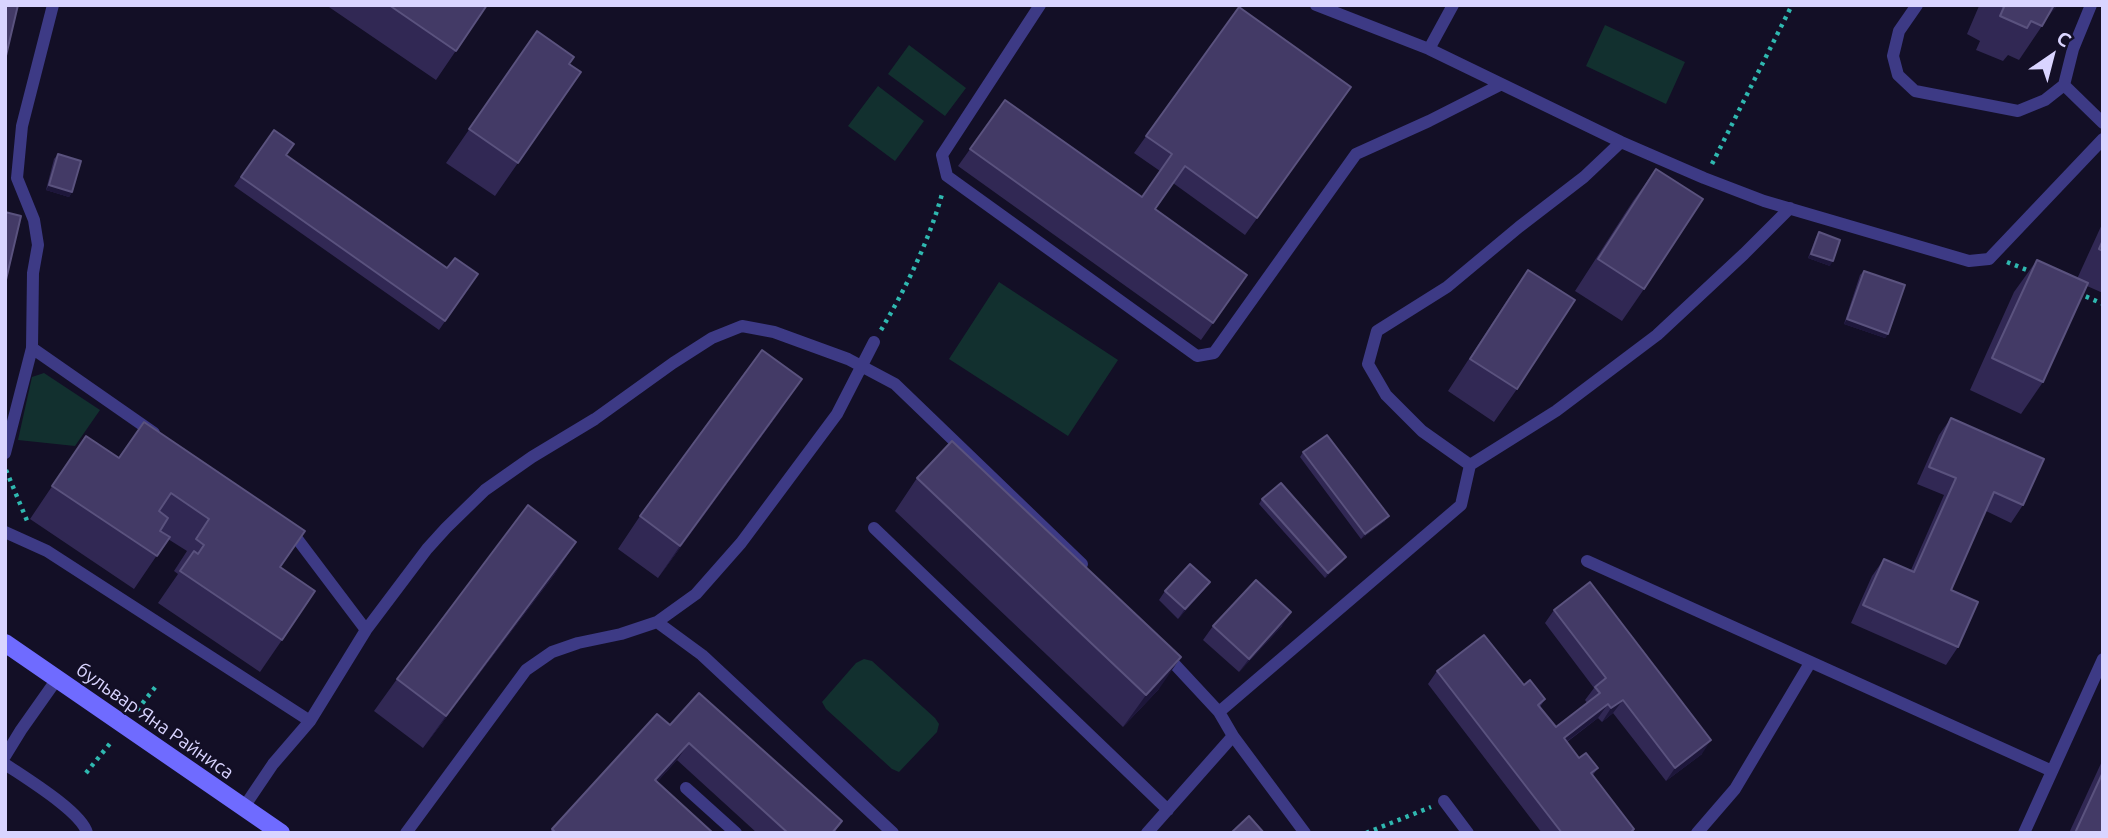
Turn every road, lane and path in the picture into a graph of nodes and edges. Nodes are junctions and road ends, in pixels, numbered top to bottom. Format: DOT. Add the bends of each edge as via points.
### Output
graph roads {
  1 [pos="53,5"];
  2 [pos="1040,5"];
  3 [pos="1316,5"];
  4 [pos="1453,5"];
  5 [pos="1792,5"];
  6 [pos="1917,5"];
  7 [pos="2091,5"];
  8 [pos="1429,50"];
  9 [pos="1500,85"];
  10 [pos="2064,85"];
  11 [pos="2103,123"];
  12 [pos="2103,139"];
  13 [pos="1621,142"];
  14 [pos="947,176"];
  15 [pos="1704,178"];
  16 [pos="1790,208"];
  17 [pos="1989,258"];
  18 [pos="2041,276"];
  19 [pos="2078,292"];
  20 [pos="2103,304"];
  21 [pos="874,342"];
  22 [pos="32,348"];
  23 [pos="862,366"];
  24 [pos="165,441"];
  25 [pos="5,453"];
  26 [pos="1470,465"];
  27 [pos="5,467"];
  28 [pos="277,518"];
  29 [pos="874,528"];
  30 [pos="5,533"];
  31 [pos="37,547"];
  32 [pos="1587,561"];
  33 [pos="1093,576"];
  34 [pos="657,622"];
  35 [pos="366,629"];
  36 [pos="5,643"];
  37 [pos="1156,644"];
  38 [pos="2103,659"];
  39 [pos="1810,663"];
  40 [pos="57,679"];
  41 [pos="1219,712"];
  42 [pos="310,721"];
  43 [pos="1233,736"];
  44 [pos="5,755"];
  45 [pos="5,764"];
  46 [pos="2052,771"];
  47 [pos="686,788"];
  48 [pos="1444,801"];
  49 [pos="244,807"];
  50 [pos="1168,810"];
  51 [pos="269,830"];
  52 [pos="87,833"];
  53 [pos="405,833"];
  54 [pos="736,833"];
  55 [pos="893,833"];
  56 [pos="1147,833"];
  57 [pos="1305,833"];
  58 [pos="1366,833"];
  59 [pos="1468,833"];
  60 [pos="1697,833"];
  61 [pos="2024,833"];
  1 -- 22 [label="lane" via="22,127 17,178 34,220 38,245"];
  2 -- 14 [label="lane" via="942,155"];
  3 -- 8 [label="lane"];
  4 -- 8 [label="lane"];
  5 -- 15 [label="path"];
  6 -- 10 [label="lane" via="1899,31 1893,56 1898,75 1915,91 2018,111 2045,100"];
  7 -- 10 [label="lane"];
  8 -- 9 [label="lane"];
  9 -- 13 [label="lane"];
  9 -- 14 [label="lane" via="1356,154 1214,353 1198,356"];
  10 -- 11 [label="lane"];
  12 -- 17 [label="lane"];
  13 -- 15 [label="lane"];
  13 -- 26 [label="lane" via="1447,287 1377,331 1368,364 1386,395 1422,431"];
  14 -- 21 [label="path" via="936,216"];
  15 -- 16 [label="lane"];
  16 -- 17 [label="lane" via="1969,261"];
  16 -- 26 [label="lane" via="1657,335 1556,411"];
  17 -- 18 [label="path"];
  19 -- 20 [label="path"];
  21 -- 23 [label="lane"];
  22 -- 24 [label="lane"];
  22 -- 25 [label="lane"];
  23 -- 33 [label="lane" via="895,384"];
  23 -- 34 [label="lane" via="837,414 741,543 696,594"];
  23 -- 35 [label="lane" via="774,332 742,326 712,338 485,490 433,542"];
  26 -- 41 [label="lane" via="1461,505"];
  27 -- 31 [label="path"];
  28 -- 35 [label="lane" via="288,526"];
  29 -- 50 [label="lane"];
  30 -- 31 [label="lane"];
  31 -- 42 [label="lane"];
  32 -- 39 [label="lane"];
  34 -- 53 [label="lane" via="552,652 526,670"];
  34 -- 55 [label="lane" via="702,654"];
  35 -- 42 [label="lane"];
  36 -- 40 [label="main road, бульвар Яна Райниса"];
  37 -- 41 [label="lane"];
  38 -- 46 [label="lane"];
  39 -- 46 [label="lane"];
  39 -- 60 [label="lane" via="1735,789"];
  40 -- 44 [label="lane"];
  40 -- 49 [label="main road, бульвар Яна Райниса"];
  41 -- 43 [label="lane"];
  42 -- 49 [label="lane"];
  43 -- 50 [label="lane"];
  43 -- 57 [label="lane"];
  45 -- 52 [label="lane" via="75,815"];
  46 -- 61 [label="lane"];
  47 -- 54 [label="lane"];
  48 -- 58 [label="path"];
  48 -- 59 [label="lane"];
  49 -- 51 [label="main road, бульвар Яна Райниса"];
  50 -- 56 [label="lane"];
}
